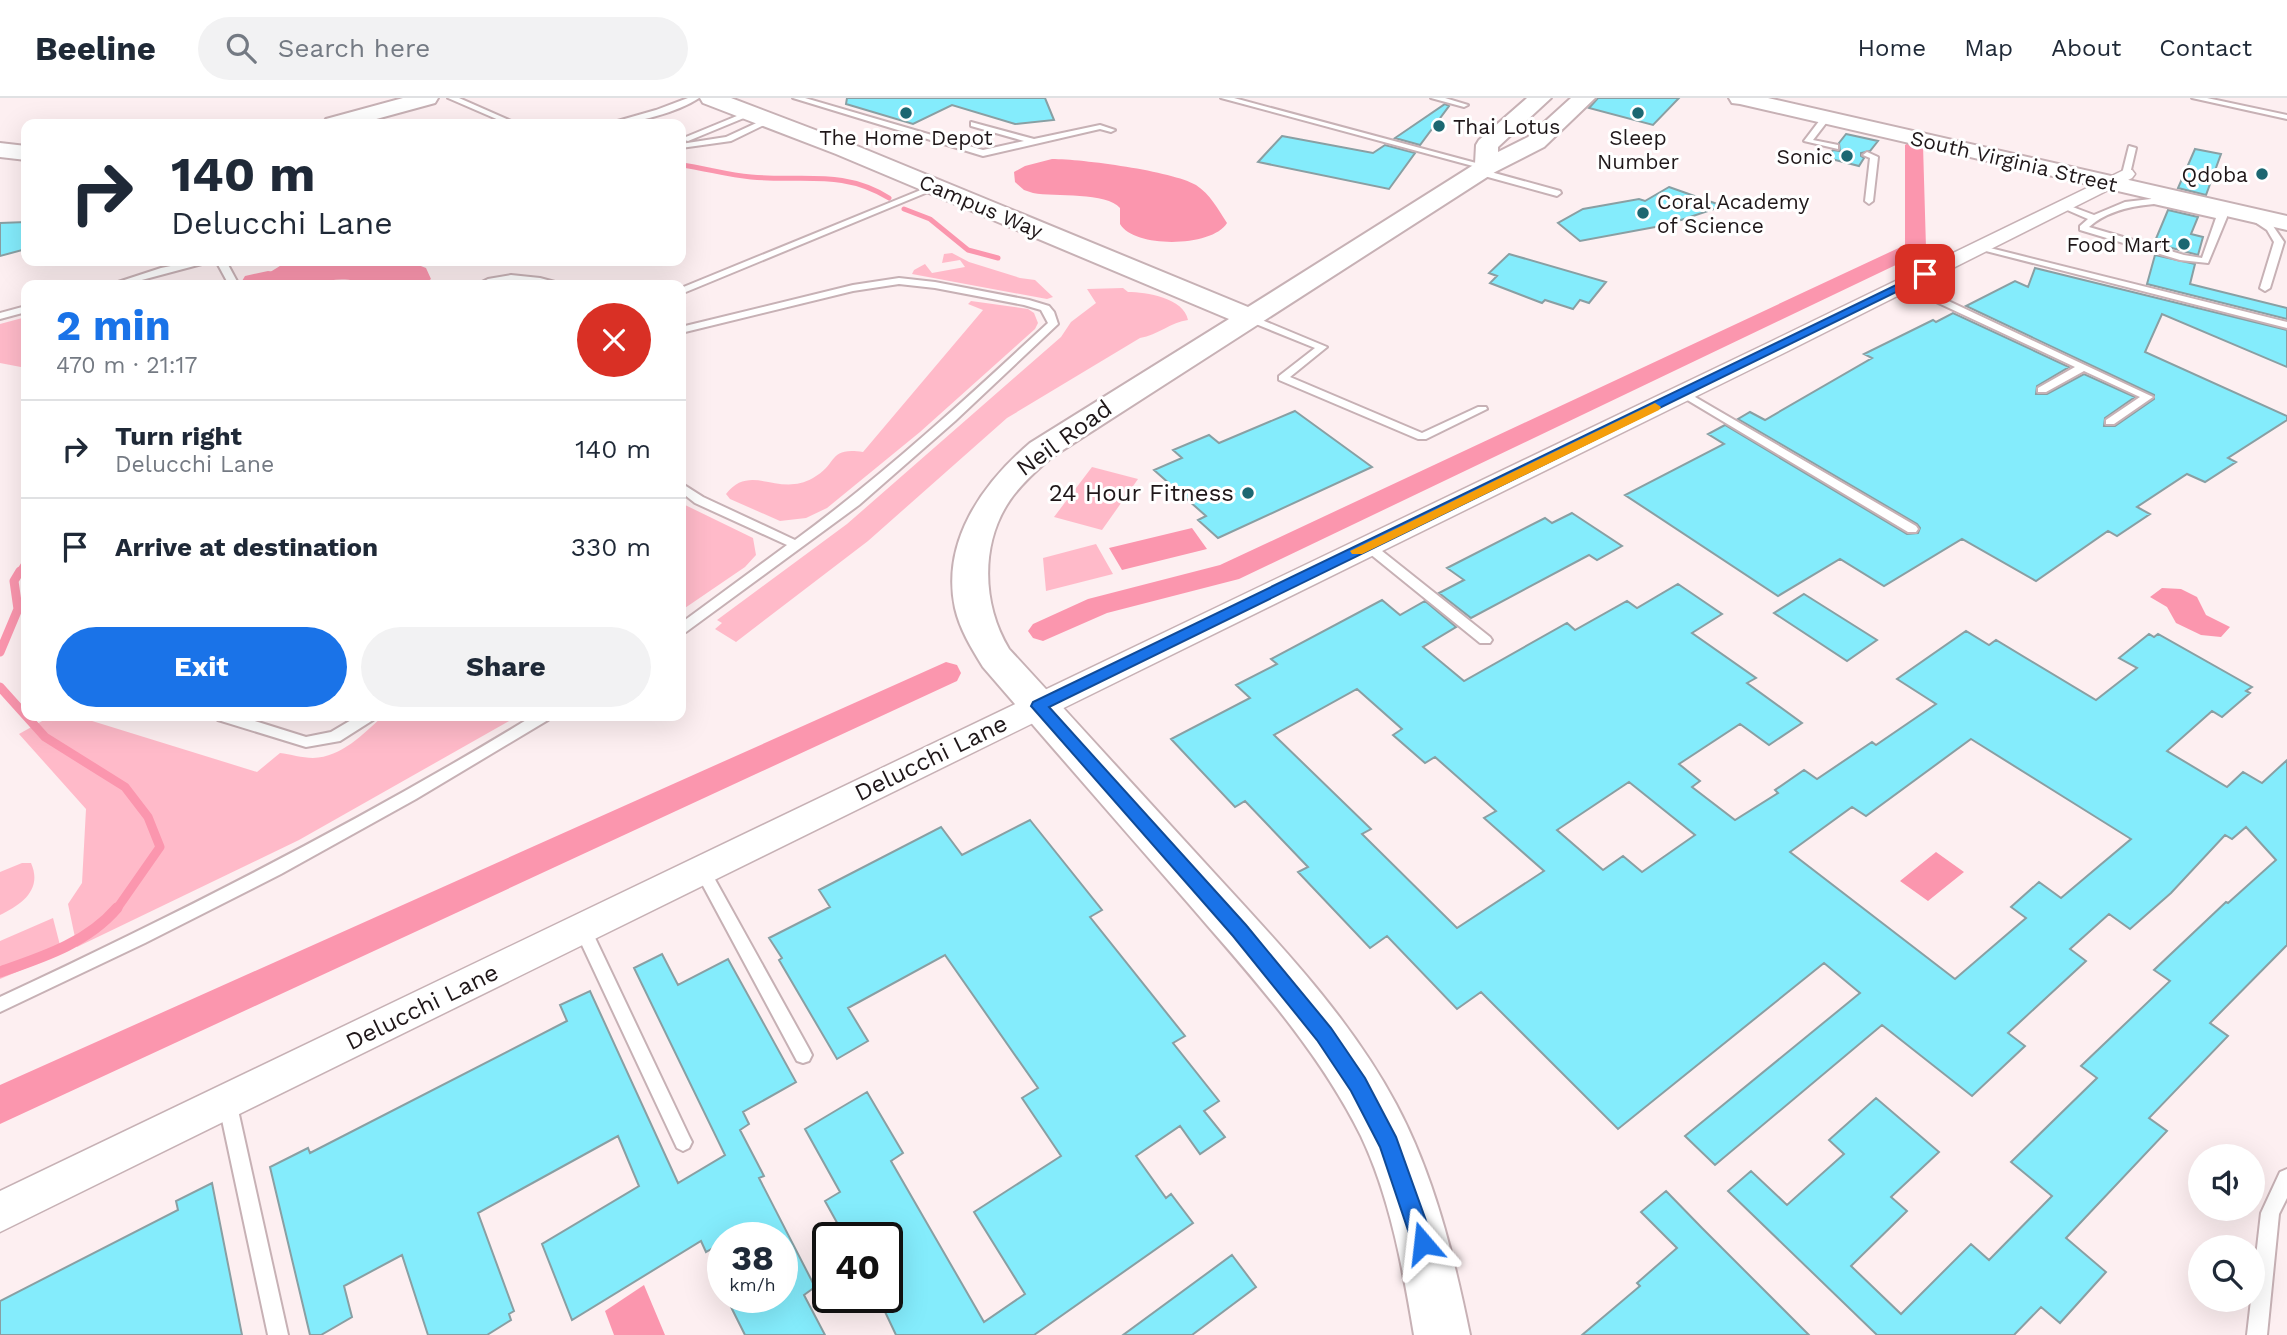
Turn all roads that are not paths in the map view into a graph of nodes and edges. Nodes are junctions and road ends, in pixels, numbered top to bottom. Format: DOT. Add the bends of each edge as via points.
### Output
graph roads {
  1 [pos="427,98"];
  2 [pos="452,98"];
  3 [pos="695,98"];
  4 [pos="711,98"];
  5 [pos="797,98"];
  6 [pos="1225,98"];
  7 [pos="1435,98"];
  8 [pos="1541,98"];
  9 [pos="1584,98"];
  10 [pos="1740,98"];
  11 [pos="1793,98"];
  12 [pos="2196,98"];
  13 [pos="1464,105"];
  14 [pos="761,116"];
  15 [pos="2287,117"];
  16 [pos="1826,118"];
  17 [pos="352,119"];
  18 [pos="502,119"];
  19 [pos="631,119"];
  20 [pos="974,124"];
  21 [pos="1111,130"];
  22 [pos="686,139"];
  23 [pos="1033,142"];
  24 [pos="686,145"];
  25 [pos="1835,147"];
  26 [pos="0,150"];
  27 [pos="21,152"];
  28 [pos="1867,155"];
  29 [pos="2122,168"];
  30 [pos="1483,169"];
  31 [pos="936,187"];
  32 [pos="1557,193"];
  33 [pos="2156,197"];
  34 [pos="1869,201"];
  35 [pos="2062,206"];
  36 [pos="2287,210"];
  37 [pos="2223,213"];
  38 [pos="2094,218"];
  39 [pos="2284,235"];
  40 [pos="1980,247"];
  41 [pos="180,266"];
  42 [pos="205,266"];
  43 [pos="131,280"];
  44 [pos="160,280"];
  45 [pos="491,280"];
  46 [pos="538,280"];
  47 [pos="1905,284"];
  48 [pos="2265,288"];
  49 [pos="686,289"];
  50 [pos="21,310"];
  51 [pos="0,316"];
  52 [pos="1250,318"];
  53 [pos="2287,325"];
  54 [pos="686,329"];
  55 [pos="2083,367"];
  56 [pos="2042,390"];
  57 [pos="1683,393"];
  58 [pos="1482,409"];
  59 [pos="2110,422"];
  60 [pos="686,491"];
  61 [pos="1912,528"];
  62 [pos="797,545"];
  63 [pos="1368,546"];
  64 [pos="686,625"];
  65 [pos="1485,640"];
  66 [pos="1038,706"];
  67 [pos="239,721"];
  68 [pos="360,721"];
  69 [pos="535,721"];
  70 [pos="702,869"];
  71 [pos="582,928"];
  72 [pos="0,1005"];
  73 [pos="803,1055"];
  74 [pos="227,1101"];
  75 [pos="683,1142"];
  76 [pos="2287,1178"];
  77 [pos="0,1212"];
  78 [pos="278,1335"];
  79 [pos="1441,1335"];
  80 [pos="2258,1335"];
  1 -- 17 [label="street"];
  2 -- 18 [label="lane"];
  3 -- 19 [label="lane"];
  4 -- 14 [label="street, Campus Way"];
  5 -- 23 [label="lane" via="983,153"];
  6 -- 30 [label="lane"];
  7 -- 13 [label="lane"];
  8 -- 30 [label="street" via="1487,145"];
  9 -- 30 [label="street, Neil Road" via="1536,142"];
  10 -- 16 [label="street, South Virginia Street"];
  11 -- 29 [label="street, South Virginia Street"];
  12 -- 15 [label="lane"];
  14 -- 22 [label="lane"];
  14 -- 24 [label="lane" via="728,139"];
  14 -- 31 [label="street, Campus Way"];
  16 -- 25 [label="lane" via="1808,141"];
  16 -- 29 [label="street, South Virginia Street"];
  20 -- 23 [label="lane"];
  21 -- 23 [label="lane" via="1100,127"];
  26 -- 27 [label="street"];
  28 -- 34 [label="lane" via="1874,157"];
  29 -- 33 [label="street, South Virginia Street"];
  29 -- 35 [label="street, Delucchi Lane"];
  29 -- 36 [label="street, South Virginia Street"];
  30 -- 32 [label="lane"];
  30 -- 52 [label="street, Neil Road"];
  31 -- 49 [label="lane"];
  31 -- 52 [label="street, Campus Way"];
  33 -- 37 [label="street, South Virginia Street"];
  33 -- 38 [label="lane"];
  35 -- 38 [label="lane"];
  35 -- 40 [label="street, Delucchi Lane"];
  37 -- 38 [label="lane" via="2204,261 2083,228"];
  37 -- 39 [label="street, South Virginia Street" via="2251,215"];
  39 -- 48 [label="lane"];
  40 -- 47 [label="street, Delucchi Lane"];
  40 -- 53 [label="lane"];
  41 -- 43 [label="lane"];
  42 -- 44 [label="lane"];
  45 -- 46 [label="lane" via="506,273"];
  47 -- 55 [label="lane"];
  47 -- 57 [label="street, Delucchi Lane"];
  50 -- 51 [label="lane"];
  52 -- 58 [label="lane" via="1322,347 1283,379 1422,437"];
  52 -- 66 [label="street, Neil Road" via="1041,450 999,489 985,511 976,535 969,595 996,658"];
  54 -- 62 [label="lane" via="899,281 1026,302 1049,312 1052,327 855,502"];
  55 -- 56 [label="lane"];
  55 -- 59 [label="lane" via="2148,397"];
  57 -- 61 [label="lane"];
  57 -- 63 [label="street, Delucchi Lane"];
  60 -- 62 [label="lane"];
  62 -- 64 [label="lane"];
  63 -- 65 [label="lane"];
  63 -- 66 [label="street, Delucchi Lane"];
  66 -- 70 [label="street, Delucchi Lane"];
  66 -- 79 [label="street, Neil Road" via="1283,980 1358,1085 1389,1144 1410,1203 1429,1264"];
  67 -- 68 [label="lane" via="306,742 335,737"];
  69 -- 72 [label="lane" via="351,830 159,931"];
  70 -- 71 [label="street, Delucchi Lane"];
  70 -- 73 [label="lane"];
  71 -- 74 [label="street, Delucchi Lane"];
  71 -- 75 [label="lane"];
  74 -- 77 [label="street, Delucchi Lane"];
  74 -- 78 [label="lane"];
  76 -- 80 [label="lane" via="2270,1213"];
}
